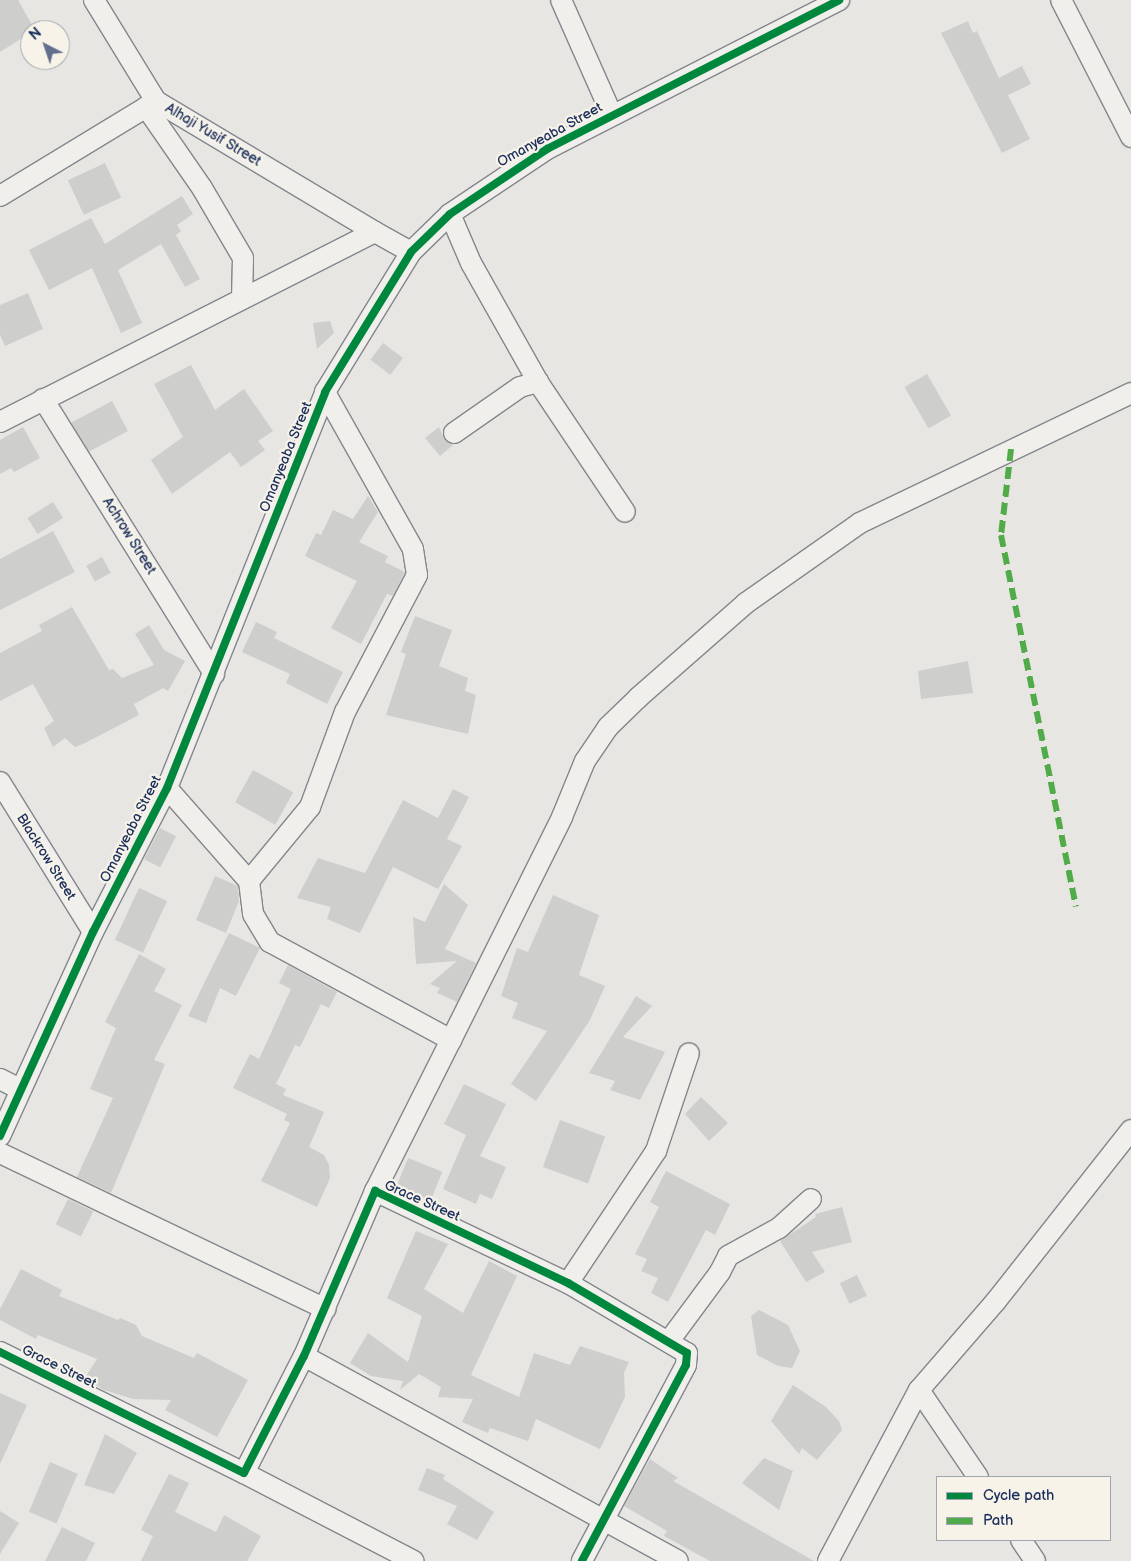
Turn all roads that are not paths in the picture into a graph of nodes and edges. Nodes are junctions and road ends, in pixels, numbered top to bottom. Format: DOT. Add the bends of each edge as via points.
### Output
graph roads {
  1 [pos="94,0"];
  2 [pos="561,0"];
  3 [pos="839,0"];
  4 [pos="1061,0"];
  5 [pos="151,104"];
  6 [pos="612,115"];
  7 [pos="1131,137"];
  8 [pos="0,196"];
  9 [pos="450,214"];
  10 [pos="375,232"];
  11 [pos="411,252"];
  12 [pos="242,299"];
  13 [pos="538,382"];
  14 [pos="325,392"];
  15 [pos="1131,393"];
  16 [pos="43,399"];
  17 [pos="0,422"];
  18 [pos="454,432"];
  19 [pos="625,512"];
  20 [pos="214,674"];
  21 [pos="0,782"];
  22 [pos="167,788"];
  23 [pos="249,882"];
  24 [pos="93,932"];
  25 [pos="451,1040"];
  26 [pos="689,1053"];
  27 [pos="0,1079"];
  28 [pos="20,1089"];
  29 [pos="1131,1130"];
  30 [pos="0,1136"];
  31 [pos="0,1153"];
  32 [pos="375,1191"];
  33 [pos="811,1198"];
  34 [pos="568,1283"];
  35 [pos="325,1309"];
  36 [pos="670,1341"];
  37 [pos="0,1352"];
  38 [pos="304,1356"];
  39 [pos="919,1390"];
  40 [pos="244,1473"];
  41 [pos="977,1476"];
  42 [pos="604,1519"];
  43 [pos="1022,1541"];
  44 [pos="414,1561"];
  45 [pos="582,1561"];
  46 [pos="678,1561"];
  47 [pos="828,1561"];
  48 [pos="1035,1561"];
  1 -- 5 [label="street"];
  2 -- 6 [label="street"];
  3 -- 6 [label="street, Omanyeaba Street"];
  4 -- 7 [label="street"];
  5 -- 8 [label="street, Alhaji Yusif Street"];
  5 -- 10 [label="street, Alhaji Yusif Street"];
  5 -- 12 [label="street" via="243,258"];
  6 -- 9 [label="street, Omanyeaba Street" via="547,148"];
  9 -- 11 [label="street, Omanyeaba Street"];
  9 -- 13 [label="street" via="471,263"];
  10 -- 11 [label="street, Alhaji Yusif Street"];
  10 -- 12 [label="street"];
  11 -- 14 [label="street, Omanyeaba Street"];
  12 -- 16 [label="street"];
  13 -- 18 [label="street" via="520,387"];
  13 -- 19 [label="street"];
  14 -- 20 [label="street, Omanyeaba Street"];
  14 -- 23 [label="street" via="413,549 417,574 345,712 310,807"];
  15 -- 25 [label="street" via="860,523 746,603 639,697 608,727 585,761 558,825"];
  16 -- 17 [label="street"];
  16 -- 20 [label="street, Achrow Street"];
  20 -- 22 [label="street, Omanyeaba Street"];
  21 -- 24 [label="street, Blackrow Street"];
  22 -- 23 [label="street"];
  22 -- 24 [label="street, Omanyeaba Street"];
  23 -- 25 [label="street" via="253,914 270,942"];
  24 -- 28 [label="street, Omanyeaba Street"];
  25 -- 32 [label="street"];
  26 -- 34 [label="street" via="656,1151"];
  27 -- 28 [label="street"];
  28 -- 30 [label="street, Omanyeaba Street"];
  29 -- 39 [label="street" via="996,1301"];
  31 -- 35 [label="street"];
  32 -- 34 [label="street, Grace Street"];
  32 -- 35 [label="street, Grace Street"];
  33 -- 36 [label="street" via="779,1228 728,1256"];
  34 -- 36 [label="street, Grace Street"];
  35 -- 38 [label="street, Grace Street"];
  36 -- 42 [label="street, Grace Street" via="687,1353 686,1365"];
  37 -- 40 [label="street, Grace Street"];
  38 -- 40 [label="street, Grace Street"];
  38 -- 42 [label="street"];
  39 -- 41 [label="street"];
  39 -- 47 [label="street"];
  40 -- 44 [label="street"];
  42 -- 45 [label="street, Grace Street"];
  42 -- 46 [label="street"];
  43 -- 48 [label="street"];
}
